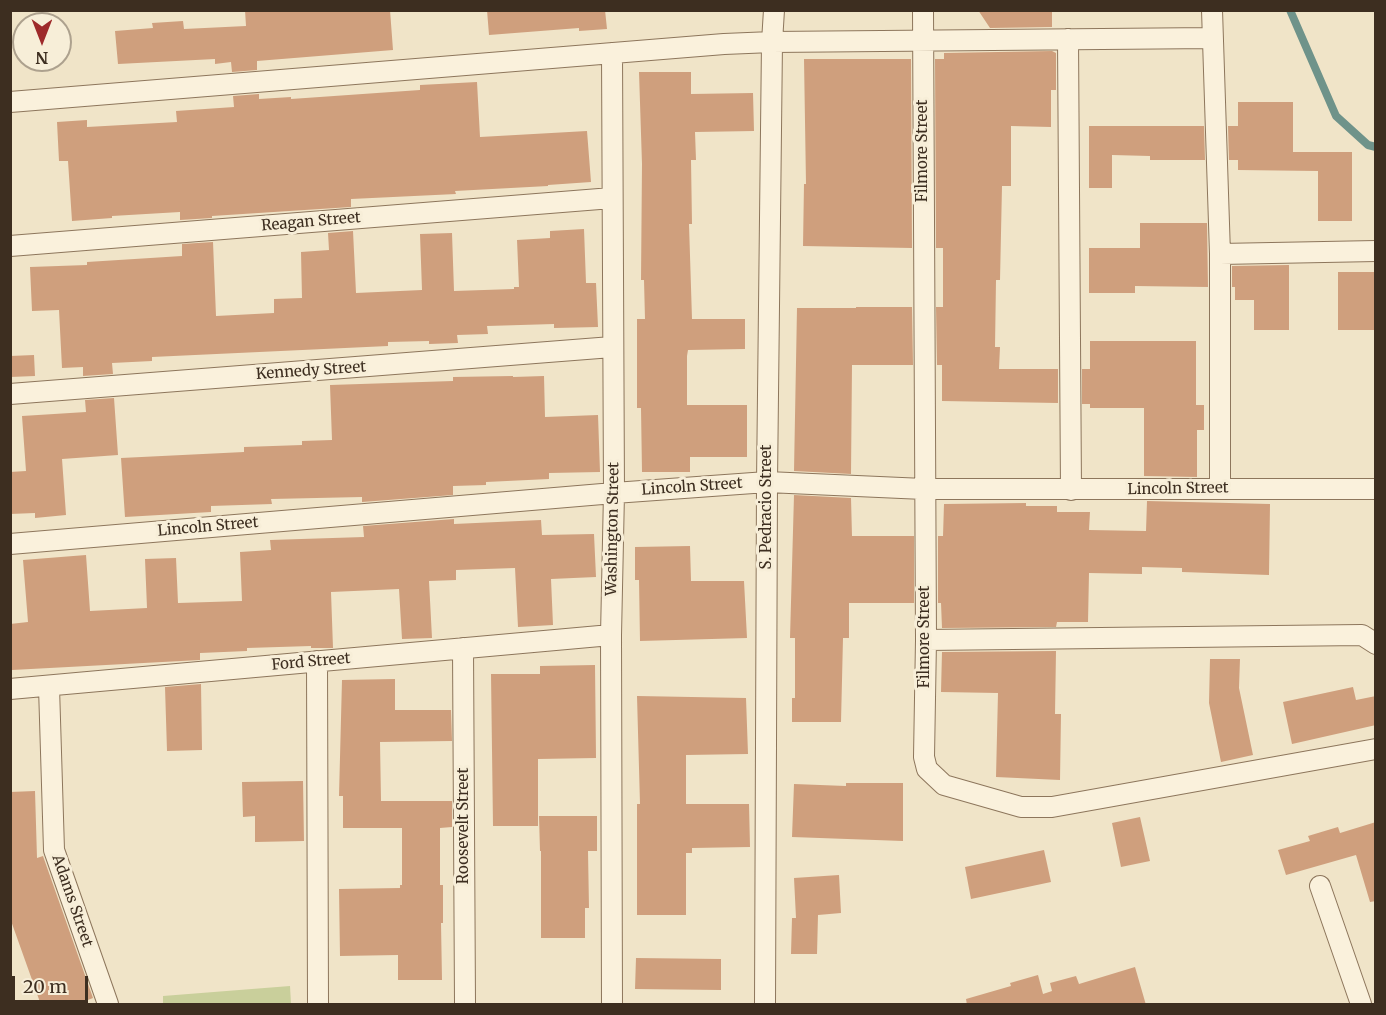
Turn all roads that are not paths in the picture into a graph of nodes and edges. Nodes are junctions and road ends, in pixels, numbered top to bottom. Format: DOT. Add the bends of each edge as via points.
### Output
graph roads {
  1 [pos="774,10"];
  2 [pos="923,10"];
  3 [pos="1212,10"];
  4 [pos="1212,38"];
  5 [pos="1068,39"];
  6 [pos="772,42"];
  7 [pos="923,42"];
  8 [pos="612,53"];
  9 [pos="10,102"];
  10 [pos="612,198"];
  11 [pos="10,246"];
  12 [pos="1376,251"];
  13 [pos="1220,254"];
  14 [pos="612,347"];
  15 [pos="10,394"];
  16 [pos="767,482"];
  17 [pos="1220,488"];
  18 [pos="924,489"];
  19 [pos="1376,489"];
  20 [pos="1071,490"];
  21 [pos="614,493"];
  22 [pos="10,544"];
  23 [pos="611,635"];
  24 [pos="926,640"];
  25 [pos="1376,644"];
  26 [pos="463,648"];
  27 [pos="317,661"];
  28 [pos="49,687"];
  29 [pos="10,689"];
  30 [pos="1376,749"];
  31 [pos="1320,886"];
  32 [pos="108,1005"];
  33 [pos="318,1005"];
  34 [pos="465,1005"];
  35 [pos="612,1005"];
  36 [pos="765,1005"];
  37 [pos="1360,1005"];
  1 -- 6 [label="street, S. Pedracio Street"];
  2 -- 7 [label="street, Filmore Street"];
  3 -- 4 [label="street"];
  4 -- 5 [label="street"];
  4 -- 13 [label="street"];
  5 -- 7 [label="street"];
  5 -- 20 [label="street"];
  6 -- 7 [label="street"];
  6 -- 8 [label="street"];
  6 -- 16 [label="street, S. Pedracio Street"];
  7 -- 18 [label="street, Filmore Street"];
  8 -- 9 [label="street"];
  8 -- 10 [label="street, Washington Street"];
  10 -- 11 [label="street, Reagan Street"];
  10 -- 14 [label="street, Washington Street"];
  12 -- 13 [label="street"];
  13 -- 17 [label="street"];
  14 -- 15 [label="street, Kennedy Street"];
  14 -- 21 [label="street, Washington Street"];
  16 -- 18 [label="street, Lincoln Street"];
  16 -- 21 [label="street, Lincoln Street"];
  16 -- 36 [label="street, S. Pedracio Street"];
  17 -- 19 [label="street, Lincoln Street"];
  17 -- 20 [label="street, Lincoln Street"];
  18 -- 20 [label="street, Lincoln Street"];
  18 -- 24 [label="street, Filmore Street"];
  21 -- 22 [label="street, Lincoln Street"];
  21 -- 23 [label="street, Washington Street"];
  23 -- 26 [label="street, Ford Street"];
  23 -- 35 [label="street, Washington Street"];
  24 -- 25 [label="street" via="1362,635"];
  24 -- 30 [label="street, Filmore Street" via="927,769 944,784 1021,807 1053,807"];
  26 -- 27 [label="street, Ford Street"];
  26 -- 34 [label="street, Roosevelt Street"];
  27 -- 28 [label="street, Ford Street"];
  27 -- 33 [label="street"];
  28 -- 29 [label="street, Ford Street"];
  28 -- 32 [label="street, Adams Street" via="54,850"];
  31 -- 37 [label="street"];
}
